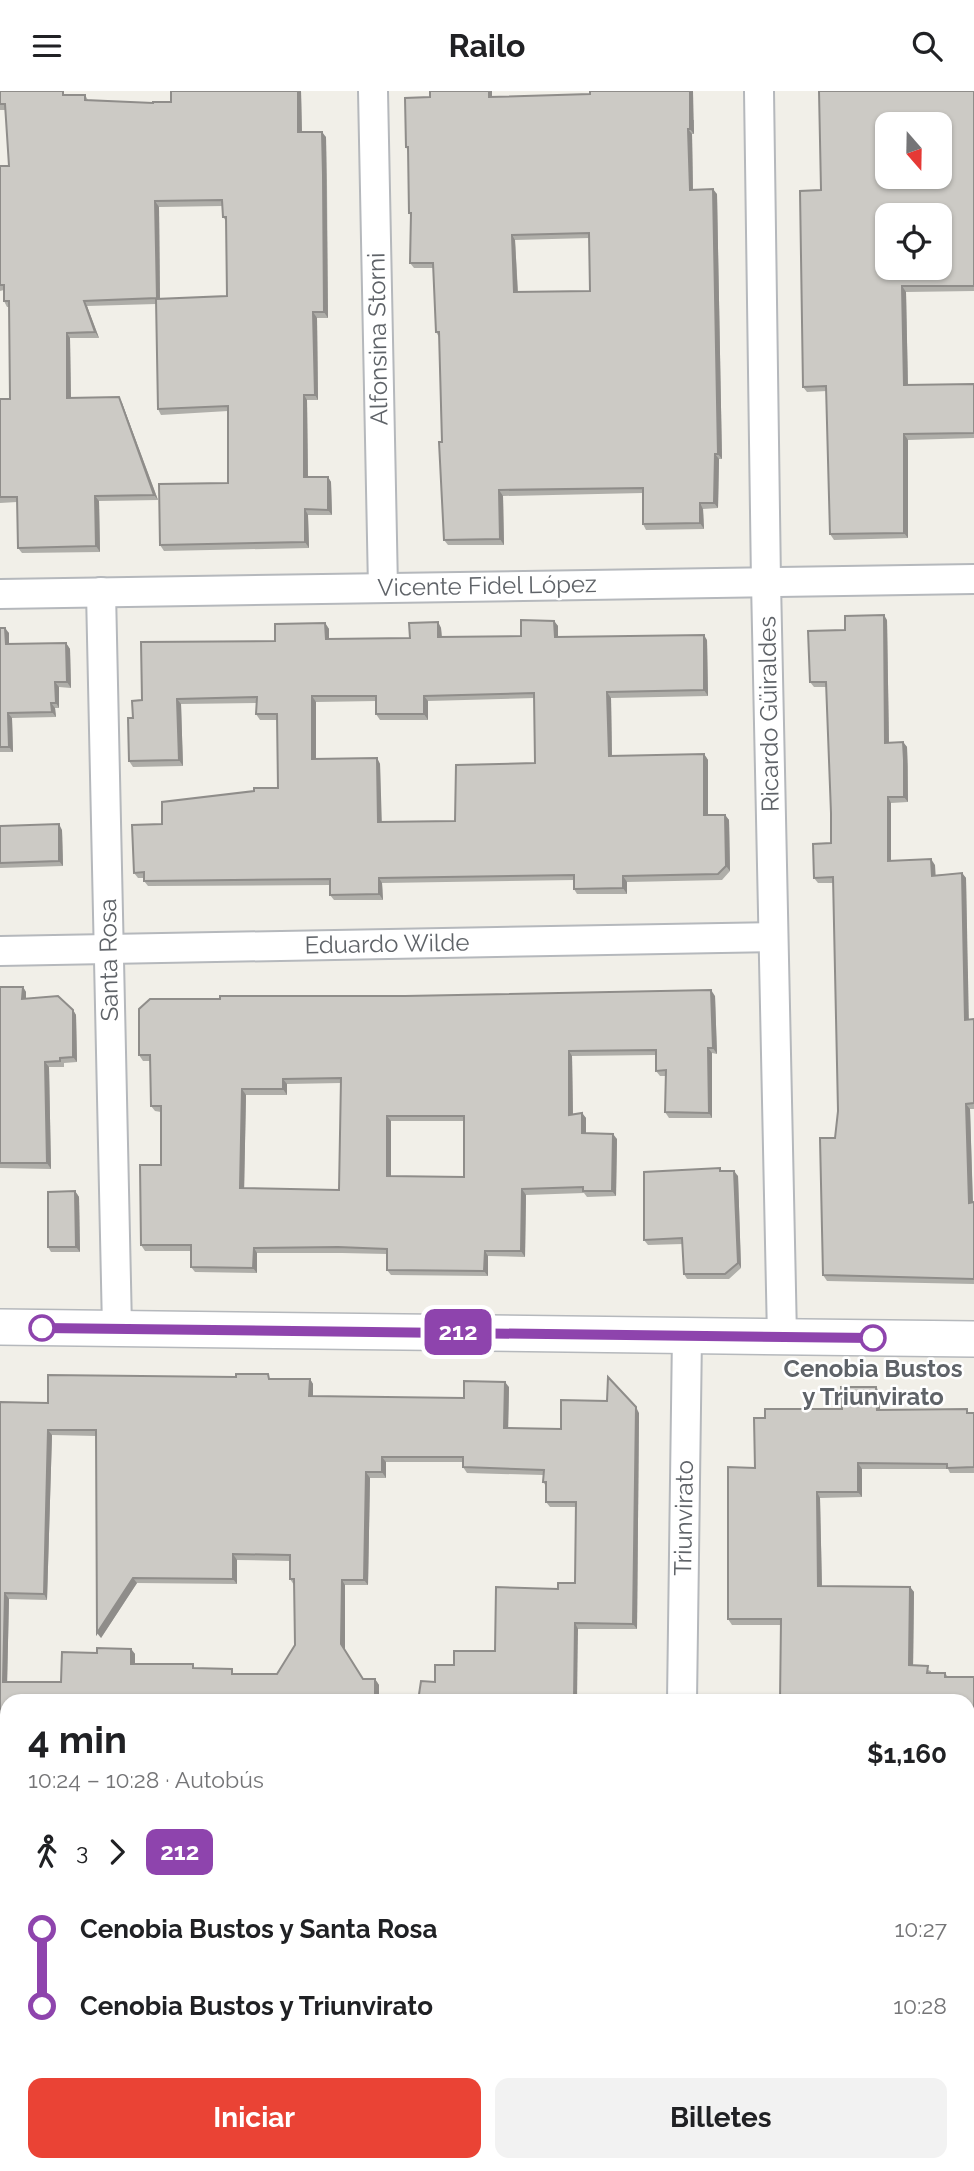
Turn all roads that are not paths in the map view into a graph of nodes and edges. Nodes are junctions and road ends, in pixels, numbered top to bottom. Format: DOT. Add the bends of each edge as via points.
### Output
graph roads {
  1 [pos="373,91"];
  2 [pos="759,91"];
  3 [pos="974,579"];
  4 [pos="766,582"];
  5 [pos="383,588"];
  6 [pos="101,592"];
  7 [pos="0,593"];
  8 [pos="773,937"];
  9 [pos="109,949"];
  10 [pos="0,951"];
  11 [pos="0,1327"];
  12 [pos="117,1328"];
  13 [pos="687,1335"];
  14 [pos="782,1337"];
  15 [pos="974,1339"];
  16 [pos="682,1694"];
  1 -- 5 [label="street, Alfonsina Storni"];
  2 -- 4 [label="street, Ricardo Güiraldes"];
  3 -- 4 [label="street, Vicente Fidel López"];
  4 -- 5 [label="street, Vicente Fidel López"];
  4 -- 8 [label="street, Ricardo Güiraldes"];
  5 -- 6 [label="street, Vicente Fidel López"];
  6 -- 7 [label="street, Vicente Fidel López"];
  6 -- 9 [label="street, Santa Rosa"];
  8 -- 9 [label="street, Eduardo Wilde"];
  8 -- 14 [label="street, Ricardo Güiraldes"];
  9 -- 10 [label="street, Eduardo Wilde"];
  9 -- 12 [label="street, Santa Rosa"];
  11 -- 12 [label="street"];
  12 -- 13 [label="street"];
  13 -- 14 [label="street"];
  13 -- 16 [label="street, Triunvirato"];
  14 -- 15 [label="street"];
}
